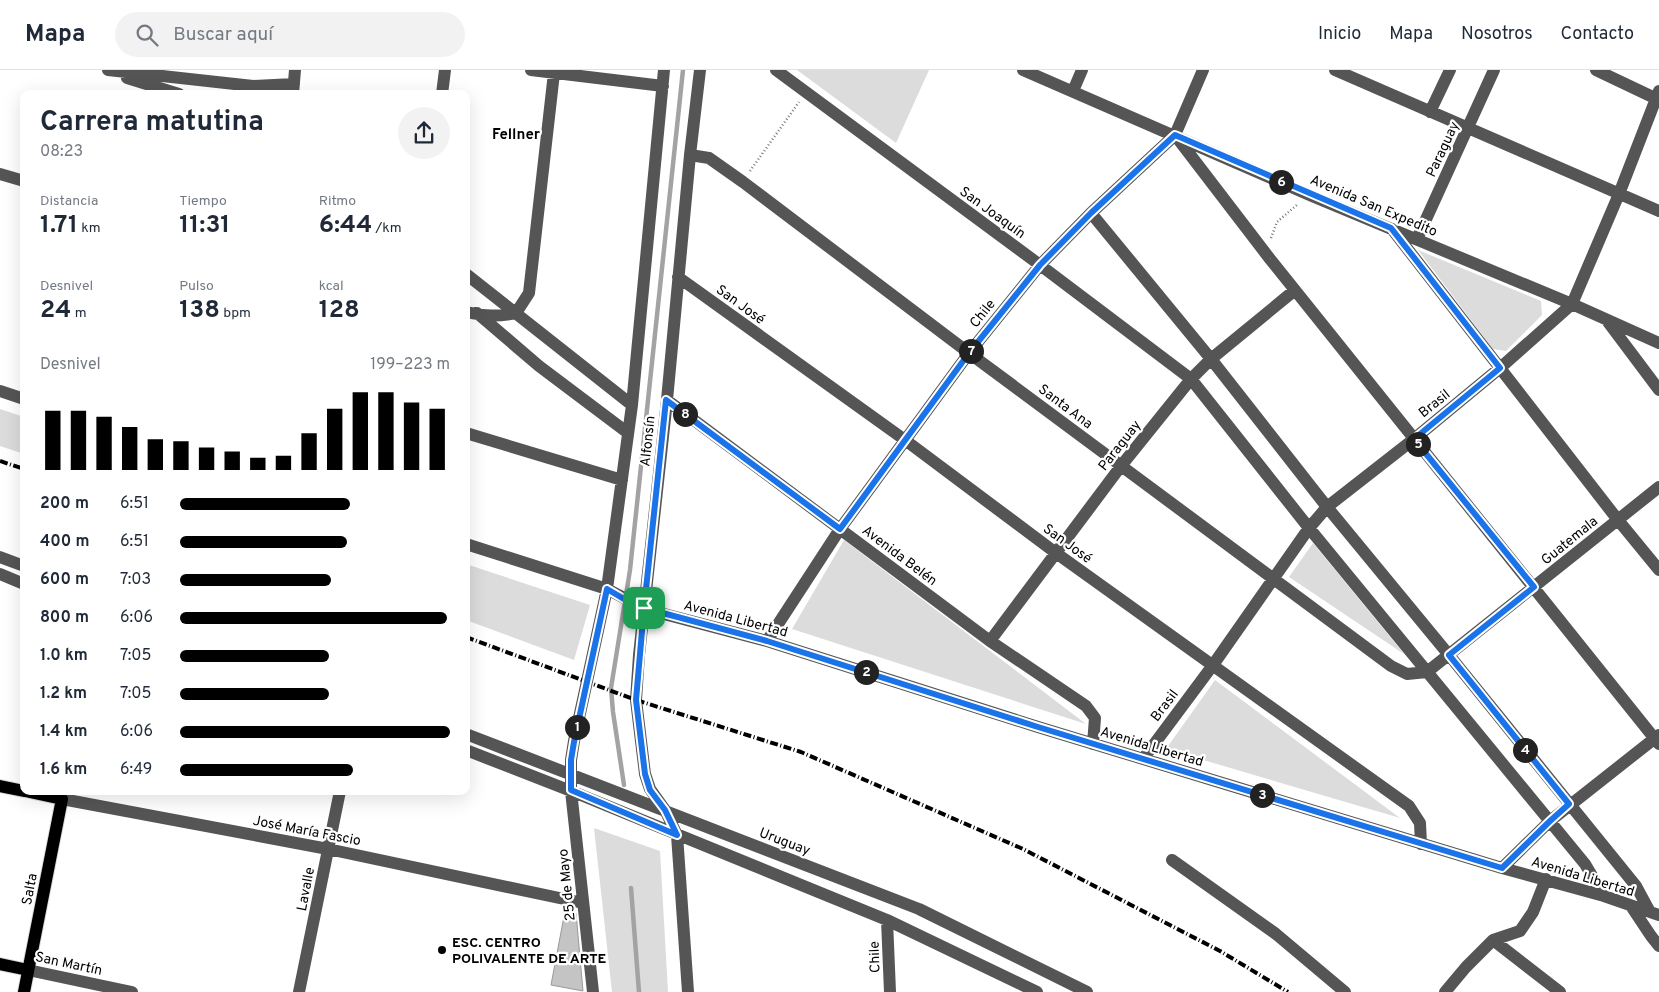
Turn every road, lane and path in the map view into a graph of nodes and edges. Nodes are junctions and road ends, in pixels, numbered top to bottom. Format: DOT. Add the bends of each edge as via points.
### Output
graph roads {
  1 [pos="101,70"];
  2 [pos="108,70"];
  3 [pos="295,70"];
  4 [pos="445,70"];
  5 [pos="531,70"];
  6 [pos="664,70"];
  7 [pos="700,70"];
  8 [pos="776,70"];
  9 [pos="1023,70"];
  10 [pos="1082,70"];
  11 [pos="1203,70"];
  12 [pos="1334,70"];
  13 [pos="1450,70"];
  14 [pos="1494,70"];
  15 [pos="1596,70"];
  16 [pos="554,73"];
  17 [pos="662,86"];
  18 [pos="294,89"];
  19 [pos="166,90"];
  20 [pos="442,90"];
  21 [pos="1073,91"];
  22 [pos="806,92"];
  23 [pos="1658,97"];
  24 [pos="1430,112"];
  25 [pos="1468,129"];
  26 [pos="1175,135"];
  27 [pos="690,155"];
  28 [pos="0,174"];
  29 [pos="20,180"];
  30 [pos="743,182"];
  31 [pos="1619,194"];
  32 [pos="1312,196"];
  33 [pos="1659,211"];
  34 [pos="1091,213"];
  35 [pos="1391,228"];
  36 [pos="1417,239"];
  37 [pos="1270,260"];
  38 [pos="1040,265"];
  39 [pos="470,277"];
  40 [pos="678,277"];
  41 [pos="1295,290"];
  42 [pos="1572,304"];
  43 [pos="473,313"];
  44 [pos="516,313"];
  45 [pos="1607,320"];
  46 [pos="1659,343"];
  47 [pos="969,353"];
  48 [pos="1210,359"];
  49 [pos="1500,368"];
  50 [pos="1191,379"];
  51 [pos="1659,390"];
  52 [pos="0,391"];
  53 [pos="20,398"];
  54 [pos="666,400"];
  55 [pos="632,406"];
  56 [pos="628,433"];
  57 [pos="470,434"];
  58 [pos="1414,439"];
  59 [pos="905,440"];
  60 [pos="1121,466"];
  61 [pos="622,480"];
  62 [pos="1659,487"];
  63 [pos="1327,507"];
  64 [pos="1618,520"];
  65 [pos="1309,528"];
  66 [pos="840,529"];
  67 [pos="470,545"];
  68 [pos="1056,553"];
  69 [pos="0,557"];
  70 [pos="20,564"];
  71 [pos="1659,570"];
  72 [pos="0,574"];
  73 [pos="1274,579"];
  74 [pos="20,582"];
  75 [pos="1534,587"];
  76 [pos="607,589"];
  77 [pos="640,607"];
  78 [pos="767,641"];
  79 [pos="990,641"];
  80 [pos="1449,655"];
  81 [pos="1213,665"];
  82 [pos="1427,672"];
  83 [pos="470,736"];
  84 [pos="1658,739"];
  85 [pos="1094,744"];
  86 [pos="470,752"];
  87 [pos="1144,758"];
  88 [pos="571,775"];
  89 [pos="0,786"];
  90 [pos="20,790"];
  91 [pos="571,790"];
  92 [pos="63,795"];
  93 [pos="339,795"];
  94 [pos="1569,804"];
  95 [pos="665,810"];
  96 [pos="1550,821"];
  97 [pos="677,835"];
  98 [pos="1422,844"];
  99 [pos="328,849"];
  100 [pos="1172,860"];
  101 [pos="1502,868"];
  102 [pos="1546,879"];
  103 [pos="1604,896"];
  104 [pos="583,903"];
  105 [pos="1631,906"];
  106 [pos="1654,914"];
  107 [pos="887,920"];
  108 [pos="1493,940"];
  109 [pos="1659,946"];
  110 [pos="0,964"];
  111 [pos="28,970"];
  112 [pos="24,992"];
  113 [pos="132,992"];
  114 [pos="299,992"];
  115 [pos="593,992"];
  116 [pos="688,992"];
  117 [pos="890,992"];
  118 [pos="1037,992"];
  119 [pos="1087,992"];
  120 [pos="1345,992"];
  121 [pos="1446,992"];
  122 [pos="1560,992"];
  1 -- 19 [label="street"];
  2 -- 18 [label="street"];
  3 -- 18 [label="street"];
  4 -- 20 [label="street"];
  5 -- 16 [label="street"];
  6 -- 17 [label="street, Alfonsín"];
  7 -- 27 [label="street, Alfonsín"];
  8 -- 22 [label="street, San Joaquín"];
  9 -- 21 [label="street, Avenida San Expedito"];
  10 -- 21 [label="street"];
  11 -- 26 [label="street, Chile"];
  12 -- 24 [label="street"];
  13 -- 24 [label="street"];
  14 -- 25 [label="street, Paraguay"];
  15 -- 23 [label="street"];
  16 -- 17 [label="street"];
  16 -- 44 [label="street" via="529,293"];
  17 -- 55 [label="street, Alfonsín"];
  21 -- 26 [label="street, Avenida San Expedito"];
  22 -- 30 [label="path"];
  22 -- 38 [label="street, San Joaquín"];
  23 -- 31 [label="street, Brasil"];
  24 -- 25 [label="street"];
  25 -- 31 [label="street"];
  25 -- 36 [label="street, Paraguay"];
  26 -- 32 [label="street, Avenida San Expedito"];
  26 -- 34 [label="street, Chile"];
  26 -- 37 [label="street"];
  27 -- 30 [label="street, Santa Ana" via="709,158"];
  27 -- 40 [label="street, Alfonsín"];
  28 -- 29 [label="street"];
  30 -- 47 [label="street, Santa Ana"];
  31 -- 33 [label="street"];
  31 -- 42 [label="street, Brasil"];
  32 -- 35 [label="street, Avenida San Expedito"];
  32 -- 37 [label="path" via="1277,222 1271,238"];
  34 -- 38 [label="street, Chile"];
  34 -- 48 [label="street"];
  35 -- 36 [label="street, Avenida San Expedito"];
  35 -- 49 [label="street"];
  36 -- 42 [label="street, Avenida San Expedito"];
  37 -- 41 [label="street"];
  38 -- 47 [label="street, Chile"];
  38 -- 50 [label="street, San Joaquín"];
  39 -- 44 [label="street"];
  40 -- 54 [label="street, Alfonsín"];
  40 -- 59 [label="street, San José"];
  41 -- 48 [label="street, Paraguay"];
  41 -- 58 [label="street"];
  42 -- 45 [label="street, Avenida San Expedito"];
  42 -- 49 [label="street, Brasil"];
  43 -- 44 [label="street" via="499,316"];
  43 -- 56 [label="street"];
  44 -- 55 [label="street"];
  45 -- 46 [label="street, Avenida San Expedito"];
  45 -- 51 [label="street"];
  47 -- 59 [label="street, Chile"];
  47 -- 60 [label="street, Santa Ana"];
  48 -- 50 [label="street, Paraguay"];
  48 -- 63 [label="street"];
  49 -- 58 [label="street, Brasil"];
  49 -- 64 [label="street"];
  50 -- 60 [label="street, Paraguay"];
  50 -- 65 [label="street, San Joaquín"];
  52 -- 53 [label="street"];
  54 -- 66 [label="street, Avenida Belén"];
  54 -- 77 [label="street, Alfonsín"];
  55 -- 56 [label="street, Alfonsín"];
  56 -- 61 [label="street, Alfonsín"];
  57 -- 61 [label="street"];
  58 -- 63 [label="street, Brasil"];
  58 -- 75 [label="street"];
  59 -- 66 [label="street, Chile"];
  59 -- 68 [label="street, San José"];
  60 -- 68 [label="street, Paraguay"];
  60 -- 73 [label="street, Santa Ana"];
  61 -- 76 [label="street, Alfonsín"];
  62 -- 64 [label="street, Guatemala"];
  63 -- 65 [label="street, Brasil"];
  63 -- 80 [label="street"];
  64 -- 71 [label="street"];
  64 -- 75 [label="street, Guatemala"];
  65 -- 73 [label="street, Brasil"];
  65 -- 82 [label="street, San Joaquín"];
  66 -- 78 [label="street, Chile"];
  66 -- 79 [label="street, Avenida Belén"];
  67 -- 76 [label="street, Avenida Libertad"];
  68 -- 79 [label="street, Paraguay"];
  68 -- 81 [label="street, San José"];
  69 -- 70 [label="street"];
  72 -- 74 [label="street"];
  73 -- 81 [label="street, Brasil"];
  73 -- 82 [label="street, Santa Ana" via="1391,666 1407,674"];
  75 -- 80 [label="street, Guatemala"];
  75 -- 84 [label="street"];
  76 -- 77 [label="street, Avenida Libertad"];
  76 -- 88 [label="street, Alfonsín" via="574,742"];
  77 -- 78 [label="street, Avenida Libertad"];
  77 -- 95 [label="street, Alfonsín" via="638,722 645,774 650,790"];
  78 -- 85 [label="street, Avenida Libertad"];
  79 -- 85 [label="street, Avenida Belén" via="1086,706 1095,718"];
  80 -- 82 [label="street, Guatemala"];
  80 -- 94 [label="street"];
  81 -- 87 [label="street, Brasil"];
  81 -- 98 [label="street, San José" via="1409,806 1420,823"];
  82 -- 96 [label="street, San Joaquín"];
  83 -- 88 [label="street, Uruguay"];
  84 -- 94 [label="street"];
  85 -- 87 [label="street, Avenida Libertad"];
  86 -- 91 [label="street"];
  87 -- 98 [label="street, Avenida Libertad"];
  88 -- 91 [label="street, 25 de Mayo"];
  88 -- 95 [label="street, Uruguay"];
  89 -- 90 [label="main road, José María Fascio"];
  91 -- 97 [label="street"];
  91 -- 104 [label="street, 25 de Mayo"];
  92 -- 99 [label="street, José María Fascio"];
  92 -- 111 [label="main road, Salta"];
  93 -- 99 [label="street, Lavalle"];
  94 -- 96 [label="street"];
  94 -- 106 [label="street" via="1636,886"];
  95 -- 97 [label="street"];
  95 -- 119 [label="street, Uruguay" via="919,909"];
  96 -- 101 [label="street"];
  96 -- 103 [label="street, San Joaquín" via="1585,864"];
  97 -- 107 [label="street"];
  97 -- 116 [label="street"];
  98 -- 101 [label="street, Avenida Libertad"];
  99 -- 104 [label="street, José María Fascio"];
  99 -- 114 [label="street, Lavalle"];
  100 -- 120 [label="street" via="1276,934"];
  101 -- 102 [label="street, Avenida Libertad"];
  102 -- 103 [label="street, Avenida Libertad"];
  102 -- 108 [label="street" via="1533,912 1520,931"];
  103 -- 105 [label="street, Avenida Libertad"];
  104 -- 115 [label="street, 25 de Mayo"];
  105 -- 106 [label="street, Avenida Libertad"];
  105 -- 109 [label="street"];
  107 -- 117 [label="street, Chile"];
  107 -- 118 [label="street"];
  108 -- 121 [label="street"];
  108 -- 122 [label="street"];
  110 -- 111 [label="main road, San Martín"];
  111 -- 112 [label="main road, Salta"];
  111 -- 113 [label="street, San Martín"];
}
